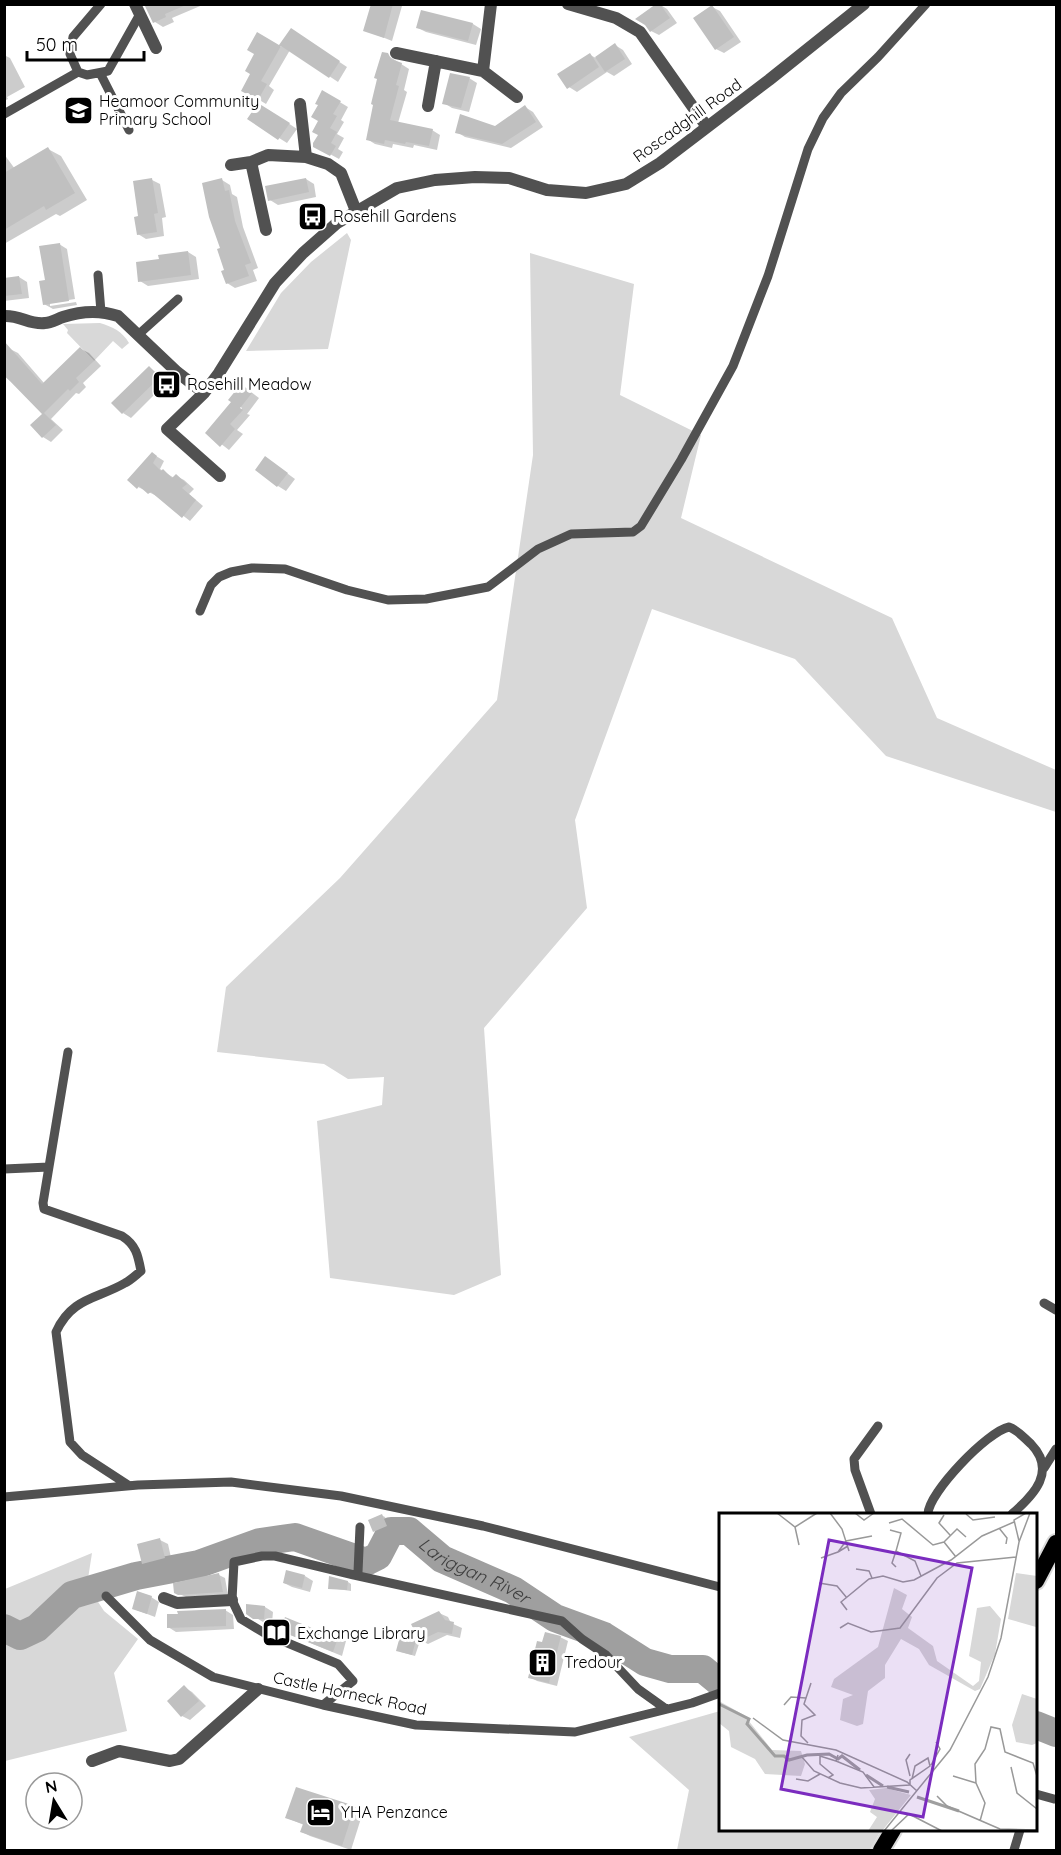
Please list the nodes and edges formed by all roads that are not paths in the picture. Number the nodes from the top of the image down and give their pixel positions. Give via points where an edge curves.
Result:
1 (101, 4) edge
2 (491, 4) edge
3 (864, 4) edge
4 (926, 4) edge
5 (572, 5) edge
6 (137, 9) edge
7 (156, 48) dead end
8 (396, 53) dead end
9 (436, 61) junction
10 (483, 71) junction
11 (78, 72) junction
12 (100, 73) junction
13 (517, 97) dead end
14 (300, 104) dead end
15 (428, 106) dead end
16 (4, 114) edge
17 (707, 127) junction
18 (129, 130) dead end
19 (306, 156) junction
20 (251, 162) junction
21 (231, 165) dead end
22 (356, 212) junction
23 (266, 230) dead end
24 (98, 275) dead end
25 (178, 299) dead end
26 (101, 312) junction
27 (4, 316) edge
28 (139, 334) junction
29 (204, 393) junction
30 (220, 476) dead end
31 (200, 611) dead end
32 (68, 1052) dead end
33 (49, 1167) junction
34 (4, 1169) edge
35 (1044, 1303) dead end
36 (1056, 1310) edge
37 (878, 1426) dead end
38 (1056, 1449) edge
39 (1044, 1468) junction
40 (128, 1485) junction
41 (4, 1497) edge
42 (870, 1513) edge
43 (928, 1513) edge
44 (1014, 1513) edge
45 (360, 1527) dead end
46 (1056, 1543) edge
47 (356, 1573) junction
48 (1037, 1577) edge
49 (719, 1587) edge
50 (106, 1596) dead end
51 (164, 1598) dead end
52 (232, 1600) junction
53 (258, 1689) junction
54 (719, 1693) edge
55 (323, 1705) junction
56 (666, 1709) junction
57 (92, 1761) dead end
58 (1037, 1795) edge
59 (1054, 1799) dead end
60 (892, 1831) edge
61 (1020, 1831) edge
62 (881, 1851) edge
63 (1014, 1851) edge

1 - 11 lane via 73,37 70,54
2 - 10 street
3 - 17 street, Roscadghill Road
4 - 31 lane via 841,93 823,118 808,149 768,276 733,366 641,526 633,532 571,534 538,549 488,587 426,599 388,600 285,569 231,572 211,585
5 - 17 street via 616,18 640,32
6 - 7 street
6 - 12 lane via 108,71
8 - 9 street
9 - 10 street
9 - 15 street
10 - 13 street
11 - 12 lane
11 - 16 lane
12 - 18 lane
14 - 19 street
17 - 22 street, Roscadghill Road via 660,163 626,184 607,189 586,193 547,190 509,178 435,180 397,189
19 - 20 street via 268,155
19 - 22 street via 341,173
20 - 21 street
20 - 23 street
22 - 29 street, Roscadghill Road via 336,223 275,283
24 - 26 lane
25 - 28 lane
26 - 27 street via 66,316 46,324 15,315
26 - 28 street via 118,316
28 - 29 street
29 - 30 street, Roscadghill Road via 167,429
32 - 33 lane
33 - 34 lane
33 - 40 lane via 44,1209 122,1236 133,1243 139,1257 141,1271 125,1283 80,1302 56,1332 70,1442 82,1455
35 - 36 lane
37 - 42 lane via 854,1459
38 - 39 lane
39 - 43 lane via 1034,1447 1013,1428 1004,1428 951,1473 931,1501
39 - 44 lane via 1034,1491
40 - 41 lane
40 - 49 lane via 231,1482 341,1496 483,1526
45 - 47 lane
46 - 48 highway
47 - 52 lane via 275,1556 247,1559 234,1562
47 - 56 lane via 562,1621
50 - 53 lane, Castle Horneck Road via 150,1640 213,1677
51 - 52 street via 177,1602
52 - 55 lane via 241,1619 266,1634 338,1664 353,1681
53 - 55 lane, Castle Horneck Road
53 - 57 street via 179,1759 170,1761 119,1750
54 - 56 lane, Castle Horneck Road
55 - 56 lane, Castle Horneck Road via 416,1725 575,1732
58 - 59 lane
60 - 62 highway
61 - 63 lane

